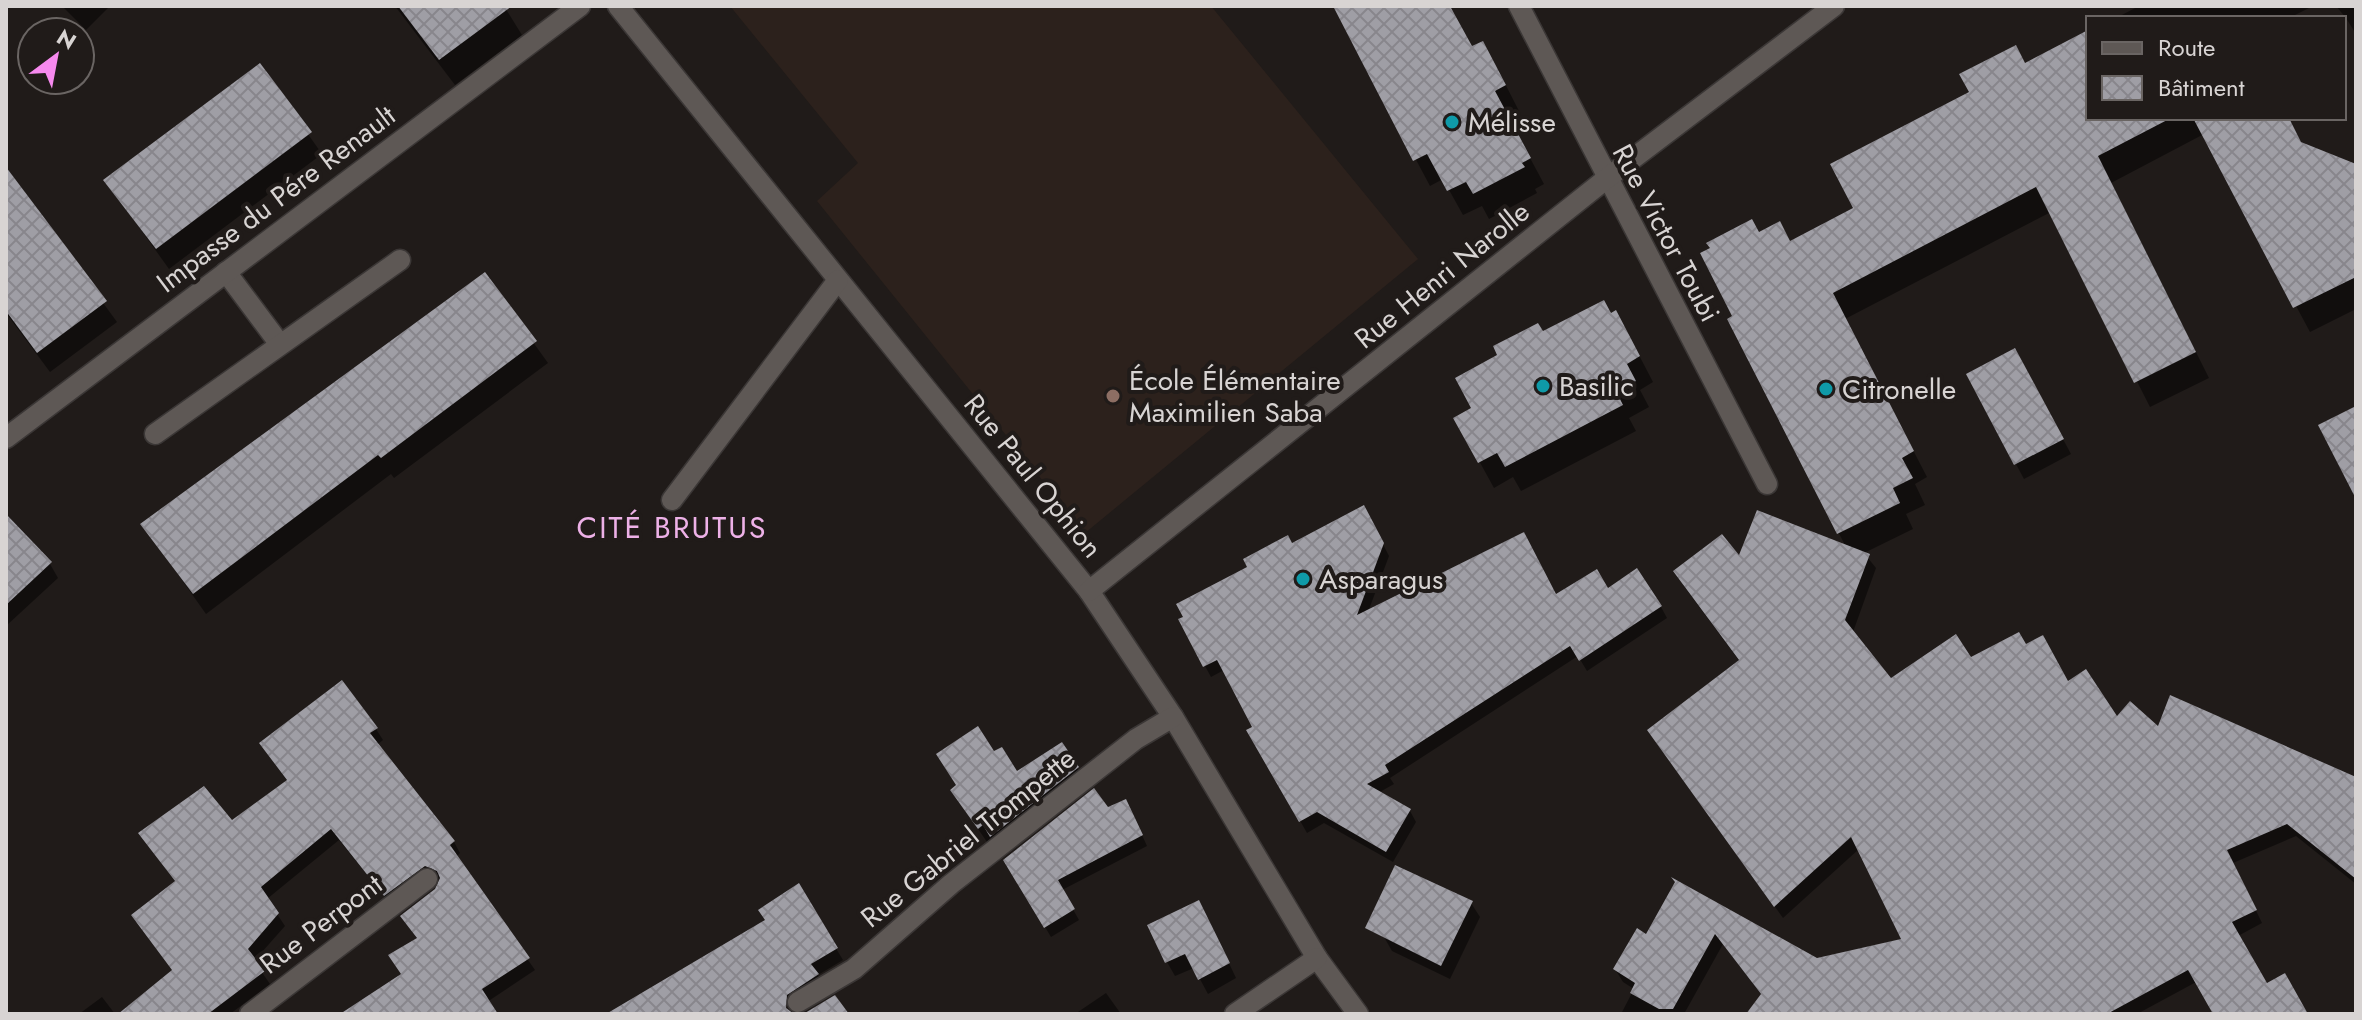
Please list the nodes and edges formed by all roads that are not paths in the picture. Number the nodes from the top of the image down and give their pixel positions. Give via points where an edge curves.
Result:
1 (580, 6) edge
2 (618, 6) edge
3 (1519, 6) edge
4 (1834, 6) edge
5 (1606, 179) junction
6 (400, 260) dead end
7 (226, 272) junction
8 (838, 280) junction
9 (279, 343) junction
10 (10, 427) edge
11 (155, 434) dead end
12 (1767, 484) dead end
13 (672, 500) dead end
14 (1089, 591) junction
15 (1173, 717) junction
16 (427, 879) dead end
17 (1317, 958) junction
18 (798, 1002) dead end
19 (250, 1014) edge
20 (1235, 1014) edge
21 (1358, 1014) edge

1 - 7 street, Impasse du Pére Renault
2 - 8 street, Rue Paul Ophion
3 - 5 street, Rue Victor Toubi
4 - 5 street, Rue Henri Narolle
5 - 12 street, Rue Victor Toubi
5 - 14 street, Rue Henri Narolle
6 - 9 street
7 - 9 street
7 - 10 street, Impasse du Pére Renault
8 - 13 street
8 - 14 street, Rue Paul Ophion
9 - 11 street
14 - 15 street, Rue Paul Ophion
15 - 17 street, Rue Paul Ophion
15 - 18 street, Rue Gabriel Trompette via 1136,739 963,874 854,969
16 - 19 street, Rue Perpont
17 - 20 street
17 - 21 street, Rue Paul Ophion

